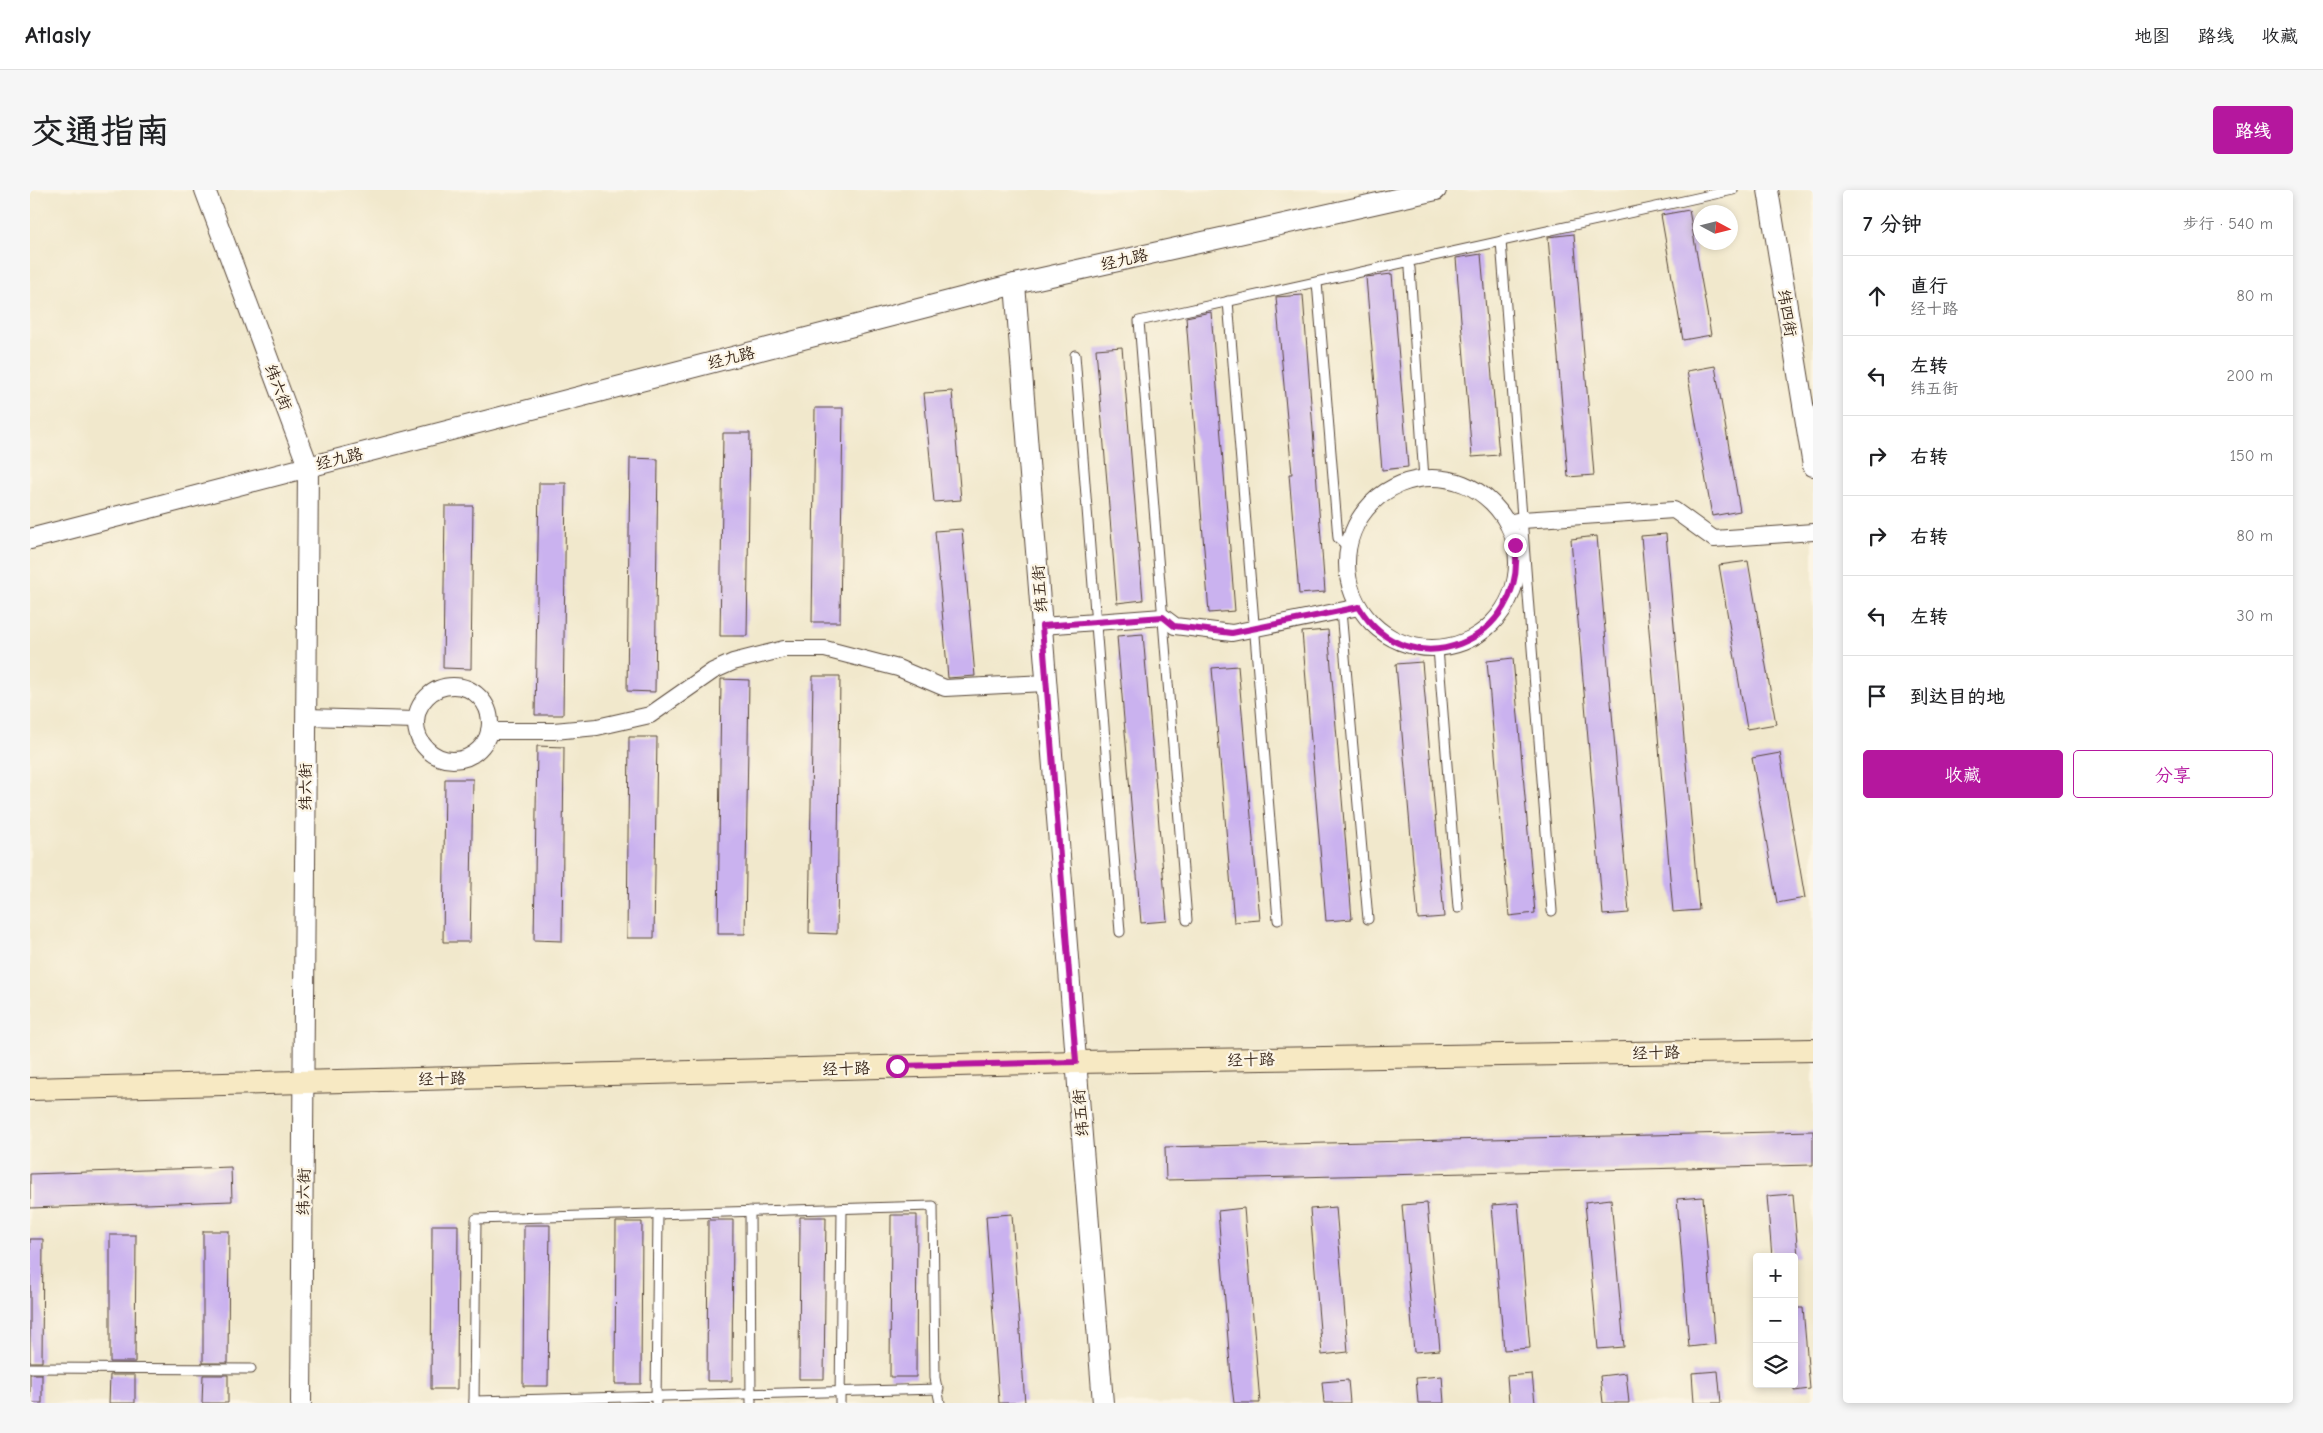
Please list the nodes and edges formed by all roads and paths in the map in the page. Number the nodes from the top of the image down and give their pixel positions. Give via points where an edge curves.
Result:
1 (205, 190) edge
2 (1436, 190) edge
3 (1733, 190) edge
4 (1768, 190) edge
5 (1501, 241) junction
6 (1410, 268) dead end
7 (1317, 282) junction
8 (1015, 284) junction
9 (1228, 302) junction
10 (1075, 355) dead end
11 (308, 466) junction
12 (1813, 466) edge
13 (1424, 479) junction
14 (1514, 522) junction
15 (1813, 532) edge
16 (30, 539) edge
17 (1348, 547) junction
18 (1359, 607) junction
19 (1341, 610) junction
20 (1163, 617) junction
21 (1096, 622) junction
22 (1042, 626) junction
23 (1254, 628) junction
24 (1438, 648) junction
25 (1046, 683) junction
26 (306, 717) junction
27 (416, 720) junction
28 (489, 730) junction
29 (1458, 908) dead end
30 (1552, 911) dead end
31 (1368, 918) dead end
32 (1187, 920) dead end
33 (1278, 920) dead end
34 (1120, 932) dead end
35 (1813, 1050) edge
36 (1076, 1062) junction
37 (304, 1082) junction
38 (30, 1089) edge
39 (842, 1208) junction
40 (750, 1211) junction
41 (658, 1214) junction
42 (30, 1368) edge
43 (251, 1369) dead end
44 (939, 1388) junction
45 (474, 1402) edge
46 (301, 1403) edge
47 (656, 1403) edge
48 (751, 1403) edge
49 (840, 1403) edge
50 (940, 1403) edge
51 (1103, 1403) edge

1 - 11 street, 纬六街
2 - 8 street, 经九路
3 - 5 lane
4 - 12 street, 纬四街
5 - 7 lane
5 - 14 lane
6 - 13 lane
7 - 9 lane
7 - 17 lane via 1338,538
8 - 11 street, 经九路
8 - 22 street, 纬五街
9 - 20 lane via 1139,321
9 - 23 lane
10 - 21 lane
11 - 16 street, 经九路
11 - 26 street, 纬六街
13 - 14 street via 1454,481 1475,490
13 - 17 street via 1397,486 1377,498 1359,520
14 - 15 street via 1674,510 1714,539
14 - 24 street via 1515,580 1508,602 1477,636
14 - 30 lane
17 - 18 street via 1349,582
18 - 19 street
18 - 24 street via 1370,622 1388,637 1410,646
19 - 23 street
19 - 31 lane
20 - 21 street
20 - 23 street via 1174,626 1232,633
20 - 32 lane
21 - 22 street
21 - 34 lane
22 - 25 street, 纬五街
23 - 33 lane
24 - 29 lane
25 - 28 street via 945,688 898,668 825,649 784,649 713,670 650,715 598,727 554,731
25 - 36 street, 纬五街
26 - 27 street
26 - 37 street, 纬六街
27 - 28 street via 418,736 427,749 448,760 464,759 478,751
27 - 28 street via 421,704 432,693 447,687 462,687 482,700 489,715
35 - 36 main road, 经十路
36 - 37 main road, 经十路
36 - 51 street, 纬五街
37 - 38 main road, 经十路
37 - 46 street, 纬六街
39 - 40 lane
39 - 44 lane via 933,1206 935,1378
39 - 49 lane
40 - 41 lane
40 - 48 lane
41 - 45 lane via 476,1219
41 - 47 lane
42 - 43 lane
44 - 45 lane
44 - 50 lane

